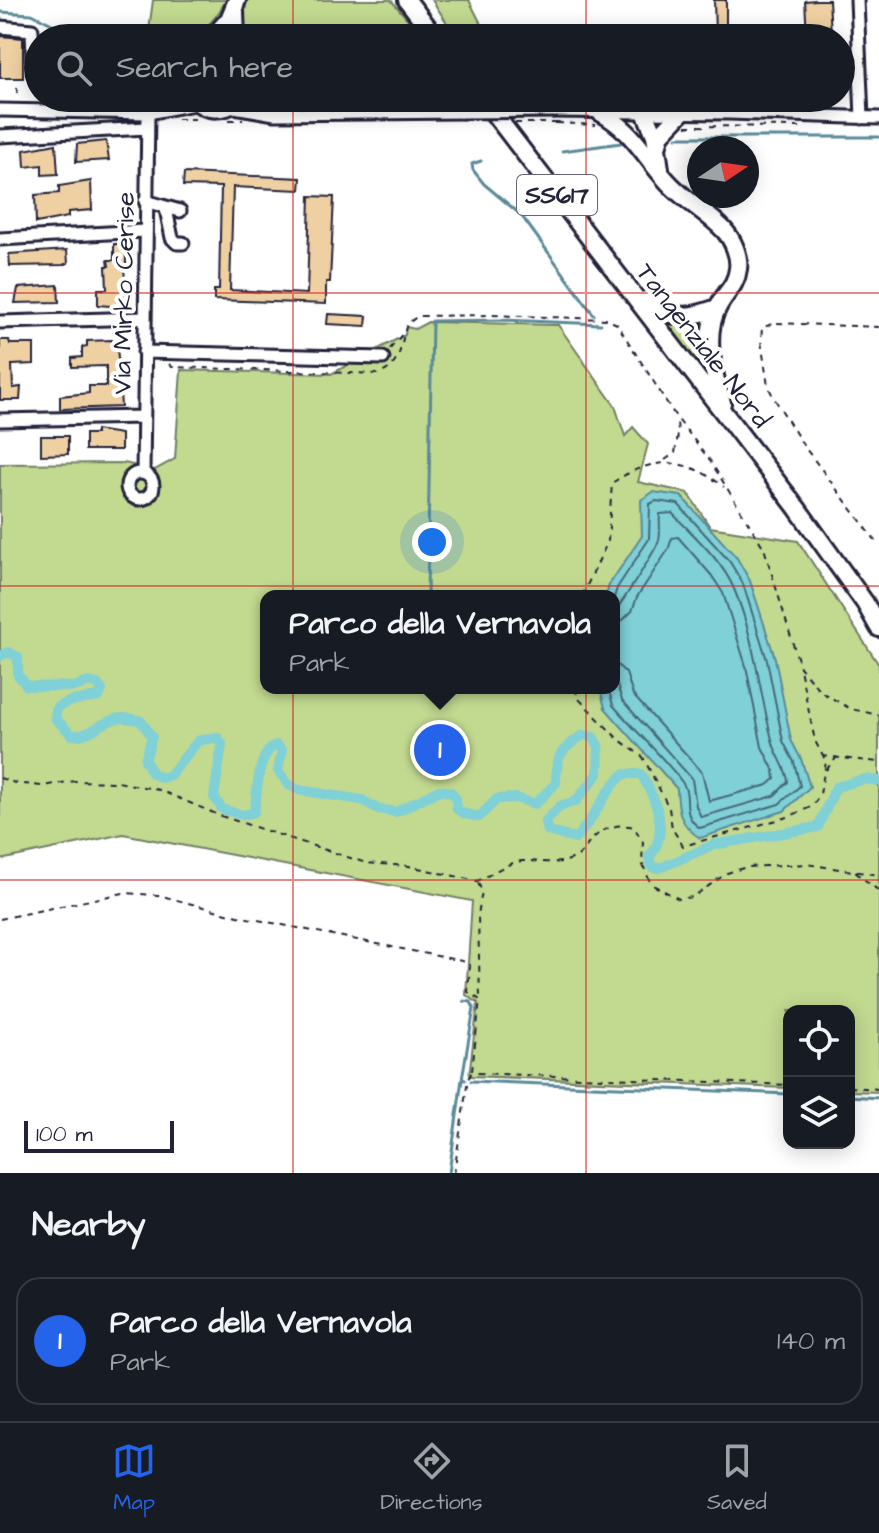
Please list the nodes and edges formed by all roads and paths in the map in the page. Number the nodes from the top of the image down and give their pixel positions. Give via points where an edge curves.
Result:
1 (407, 0) edge
2 (857, 0) edge
3 (236, 4) edge
4 (225, 24) edge
5 (425, 24) edge
6 (0, 27) edge
7 (24, 29) edge
8 (0, 110) edge
9 (24, 110) edge
10 (137, 112) edge
11 (152, 112) edge
12 (263, 112) edge
13 (313, 112) joint
14 (493, 112) edge
15 (645, 112) junction
16 (148, 113) junction
17 (556, 117) junction
18 (601, 118) junction
19 (862, 118) junction
20 (879, 118) edge
21 (178, 119) dead end
22 (209, 119) dead end
23 (224, 119) dead end
24 (682, 119) junction
25 (255, 120) dead end
26 (804, 127) dead end
27 (147, 128) junction
28 (0, 136) edge
29 (648, 148) junction
30 (145, 201) junction
31 (166, 209) junction
32 (180, 211) dead end
33 (144, 231) junction
34 (0, 239) edge
35 (183, 243) dead end
36 (633, 292) junction
37 (717, 308) junction
38 (145, 318) junction
39 (0, 322) edge
40 (879, 327) edge
41 (404, 331) junction
42 (159, 351) junction
43 (144, 352) junction
44 (383, 358) joint
45 (725, 412) junction
46 (143, 417) junction
47 (676, 417) junction
48 (0, 420) edge
49 (664, 461) junction
50 (143, 473) dead end
51 (725, 487) junction
52 (879, 545) edge
53 (585, 590) edge
54 (879, 628) edge
55 (800, 667) junction
56 (577, 694) edge
57 (879, 715) edge
58 (822, 756) junction
59 (838, 756) junction
60 (879, 762) edge
61 (825, 771) junction
62 (0, 778) edge
63 (854, 871) junction
64 (879, 875) edge
65 (477, 881) junction
66 (879, 891) edge
67 (0, 919) edge
68 (480, 1000) junction
69 (472, 1071) junction
70 (783, 1085) edge
71 (855, 1087) edge
72 (879, 1089) edge
73 (454, 1173) edge

1 - 5 highway
2 - 19 street
3 - 4 highway
6 - 7 street
8 - 9 street
10 - 16 street
11 - 16 street
12 - 13 street
13 - 17 street, bridge
14 - 36 highway, Tangenziale Nord / SS617
15 - 18 street
15 - 24 street
15 - 29 highway via 655,135
16 - 27 street, Via Mirko Cerise
17 - 18 street
17 - 18 path
18 - 29 highway via 620,124
19 - 20 street
19 - 24 street
21 - 22 path
23 - 25 path
24 - 26 path
24 - 29 highway
27 - 28 street
27 - 30 street, Via Mirko Cerise
29 - 37 highway via 668,182 724,230 734,246 738,268 731,290
30 - 31 street
30 - 33 street, Via Mirko Cerise
31 - 32 street
31 - 35 street via 172,238
33 - 34 street
33 - 38 street, Via Mirko Cerise
36 - 37 highway via 667,314 694,317
36 - 45 highway, Tangenziale Nord / SS617
37 - 45 highway via 712,368
38 - 39 street
38 - 43 street, Via Mirko Cerise
40 - 52 path via 774,323 762,328 761,341 774,398
41 - 42 path via 399,357 390,370 379,374 172,367
41 - 44 path
41 - 47 path via 418,316 606,319 617,324
42 - 43 street
42 - 44 street
43 - 46 street, Via Mirko Cerise
45 - 54 highway, Tangenziale Nord / SS617
46 - 48 street
46 - 50 street, Via Mirko Cerise
47 - 49 path via 675,453
47 - 51 path
49 - 51 path via 688,466
49 - 53 path via 630,471 612,483 608,541
51 - 55 path via 764,548
55 - 57 path via 821,692 851,709
55 - 58 path
56 - 61 path via 617,738 643,757 683,846 813,806
58 - 59 path
58 - 61 path
59 - 60 path
59 - 61 path
62 - 65 path via 42,786 118,782 159,790 366,863
63 - 64 path
63 - 65 path via 806,864 747,867 727,873 693,897 679,899 651,884 642,863 643,842 634,827 622,824 604,829 570,860 507,864
63 - 66 path
65 - 68 path via 482,891
67 - 68 path via 123,893 158,895 459,959 470,966 468,992
68 - 69 path
69 - 70 path
69 - 73 path
71 - 72 path

